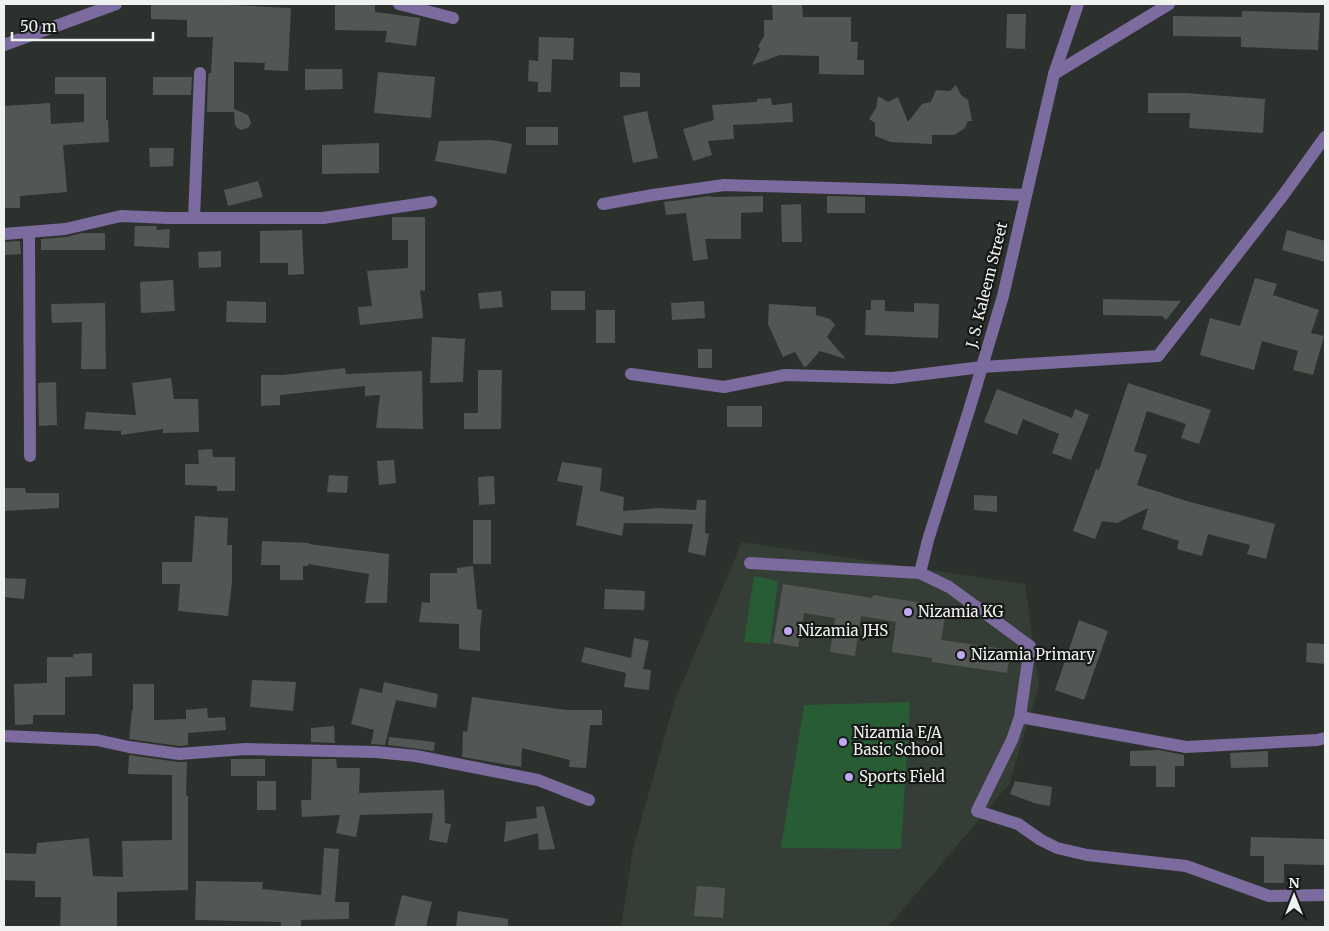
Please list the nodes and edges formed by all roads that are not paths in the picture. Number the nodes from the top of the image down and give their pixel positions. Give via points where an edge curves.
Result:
1 (116, 4) edge
2 (399, 4) edge
3 (1078, 4) edge
4 (1169, 4) edge
5 (453, 18) dead end
6 (4, 45) edge
7 (200, 73) dead end
8 (1054, 74) junction
9 (1325, 136) edge
10 (1026, 195) junction
11 (431, 202) dead end
12 (603, 204) dead end
13 (194, 218) junction
14 (29, 233) junction
15 (4, 234) edge
16 (982, 367) junction
17 (631, 374) dead end
18 (30, 456) dead end
19 (750, 563) dead end
20 (920, 573) junction
21 (1020, 717) junction
22 (4, 736) edge
23 (1325, 738) edge
24 (589, 800) dead end
25 (1325, 895) edge

1 - 6 street
2 - 5 street
3 - 8 street, J. S. Kaleem Street
4 - 8 street
7 - 13 street
8 - 10 street, J. S. Kaleem Street
9 - 16 street via 1158,356
10 - 12 street via 724,185
10 - 16 street, J. S. Kaleem Street via 1003,296
11 - 13 street via 323,218
13 - 14 street via 121,216 65,229
14 - 15 street
14 - 18 street
16 - 17 street via 892,378 785,375 724,387
16 - 20 street, J. S. Kaleem Street
19 - 20 street
20 - 21 street via 949,587 1030,646
21 - 23 street via 1186,747
21 - 25 street via 977,811 1018,824 1057,848 1088,855 1186,866 1269,896
22 - 24 street via 97,740 179,754 245,749 416,756 538,780

